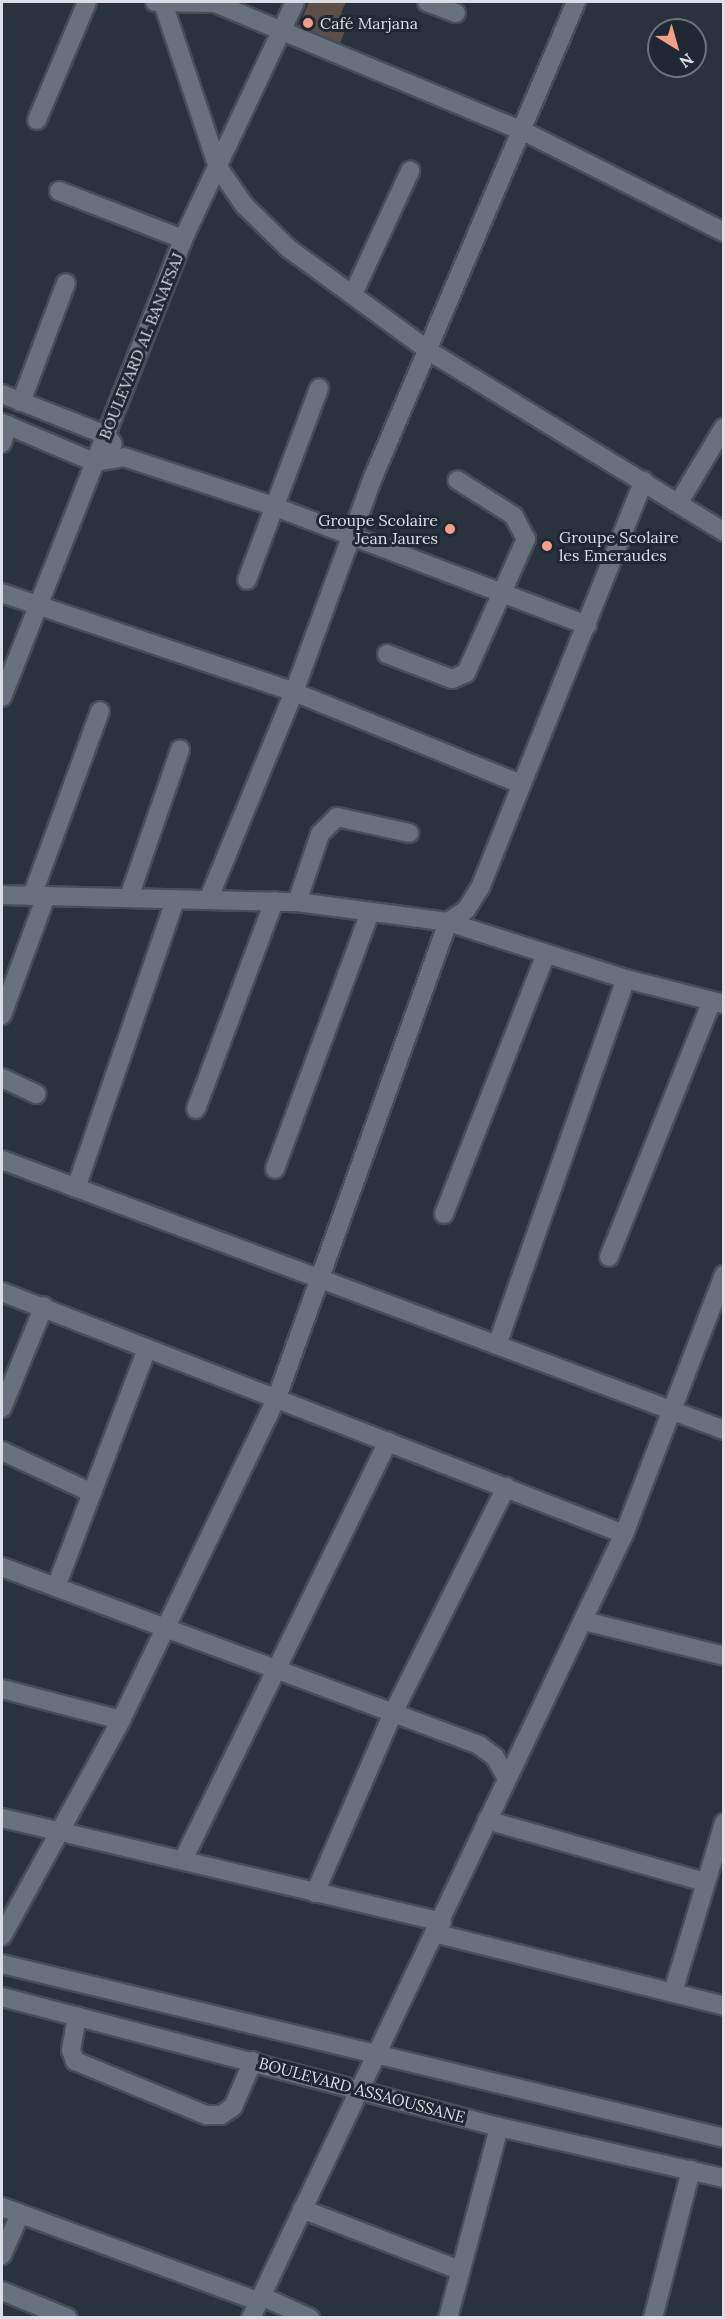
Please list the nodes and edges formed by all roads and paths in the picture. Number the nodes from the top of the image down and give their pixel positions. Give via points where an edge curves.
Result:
1 (87, 2) edge
2 (215, 2) edge
3 (296, 2) edge
4 (428, 2) edge
5 (576, 2) edge
6 (159, 4) edge
7 (456, 13) dead end
8 (283, 31) junction
9 (37, 120) dead end
10 (523, 131) junction
11 (218, 167) junction
12 (410, 171) dead end
13 (59, 190) dead end
14 (723, 232) edge
15 (183, 238) junction
16 (66, 283) dead end
17 (353, 294) junction
18 (429, 351) junction
19 (319, 388) dead end
20 (2, 394) edge
21 (21, 402) junction
22 (4, 430) edge
23 (722, 434) edge
24 (106, 435) junction
25 (124, 457) junction
26 (94, 462) junction
27 (457, 480) dead end
28 (644, 480) junction
29 (680, 502) junction
30 (273, 506) junction
31 (723, 532) edge
32 (351, 533) junction
33 (247, 580) dead end
34 (500, 592) junction
35 (2, 593) edge
36 (40, 607) junction
37 (587, 626) junction
38 (387, 654) dead end
39 (4, 686) edge
40 (294, 692) junction
41 (100, 711) dead end
42 (180, 750) dead end
43 (521, 784) junction
44 (409, 833) dead end
45 (2, 896) edge
46 (39, 896) junction
47 (129, 897) junction
48 (210, 898) junction
49 (175, 900) junction
50 (274, 901) junction
51 (297, 902) junction
52 (370, 912) junction
53 (448, 922) junction
54 (546, 954) junction
55 (626, 979) junction
56 (718, 1002) edge
57 (2, 1015) edge
58 (2, 1078) edge
59 (36, 1094) dead end
60 (196, 1109) dead end
61 (2, 1160) edge
62 (275, 1169) dead end
63 (76, 1188) junction
64 (444, 1214) dead end
65 (609, 1257) dead end
66 (723, 1275) edge
67 (317, 1278) junction
68 (2, 1292) edge
69 (44, 1306) junction
70 (496, 1345) junction
71 (147, 1349) junction
72 (276, 1400) junction
73 (2, 1408) edge
74 (672, 1411) junction
75 (723, 1430) edge
76 (388, 1442) junction
77 (2, 1452) edge
78 (506, 1487) junction
79 (92, 1494) junction
80 (624, 1534) junction
81 (2, 1567) edge
82 (56, 1587) junction
83 (584, 1621) junction
84 (167, 1629) junction
85 (723, 1656) edge
86 (278, 1670) junction
87 (2, 1689) edge
88 (393, 1713) junction
89 (121, 1720) junction
90 (506, 1775) junction
91 (2, 1818) edge
92 (487, 1820) junction
93 (723, 1823) edge
94 (60, 1832) junction
95 (183, 1860) junction
96 (705, 1881) junction
97 (315, 1893) junction
98 (438, 1928) junction
99 (2, 1936) edge
100 (2, 1964) edge
101 (673, 1992) junction
102 (2, 1997) edge
103 (723, 2006) edge
104 (77, 2016) junction
105 (374, 2054) junction
106 (253, 2061) junction
107 (359, 2088) junction
108 (499, 2127) junction
109 (723, 2138) edge
110 (691, 2170) junction
111 (723, 2178) edge
112 (2, 2207) edge
113 (302, 2209) junction
114 (21, 2214) junction
115 (2, 2255) edge
116 (459, 2270) junction
117 (2, 2292) edge
118 (257, 2305) edge
119 (28, 2310) edge
120 (68, 2318) edge
121 (310, 2318) edge
122 (447, 2318) edge
123 (653, 2318) edge

1 - 9 street
2 - 6 street
2 - 8 street
3 - 8 street, BOULEVARD AL BANAFSAJ
4 - 7 street
5 - 10 street
6 - 11 street
8 - 10 street
8 - 11 street, BOULEVARD AL BANAFSAJ
10 - 14 street
10 - 18 street
11 - 15 street, BOULEVARD AL BANAFSAJ
11 - 17 street via 244,205 288,248
12 - 17 street
13 - 15 street
15 - 24 street, BOULEVARD AL BANAFSAJ
16 - 21 street
17 - 18 street
18 - 28 street
18 - 32 street
19 - 30 street
20 - 21 street
21 - 24 street
22 - 26 street
23 - 29 street
24 - 25 street
24 - 26 street, BOULEVARD AL BANAFSAJ
25 - 26 street
25 - 30 street
26 - 36 street, BOULEVARD AL BANAFSAJ
27 - 34 street via 514,516 524,528 526,539
28 - 29 street
28 - 37 street
29 - 31 street
30 - 32 street
30 - 33 street
32 - 34 street
32 - 40 street
34 - 37 street
34 - 38 street via 466,673 459,678
35 - 36 street
36 - 39 street, BOULEVARD AL BANAFSAJ
36 - 40 street
37 - 43 street
40 - 43 street
40 - 48 street
41 - 46 street
42 - 47 street
43 - 53 street via 480,888 466,910
44 - 51 street via 337,817 320,834
45 - 46 street
46 - 47 street
46 - 57 street
47 - 49 street
48 - 49 street
48 - 50 street
49 - 63 street
50 - 51 street
50 - 60 street
51 - 52 street
52 - 53 street
52 - 62 street
53 - 54 street
53 - 67 street
54 - 55 street
54 - 64 street
55 - 56 street
55 - 70 street
56 - 65 street
58 - 59 street
61 - 63 street
63 - 67 street
66 - 74 street
67 - 70 street
67 - 72 street
68 - 69 street
69 - 71 street
69 - 73 street
70 - 74 street
71 - 72 street
71 - 79 street
72 - 76 street
72 - 84 street
74 - 75 street
74 - 80 street
76 - 78 street
76 - 86 street
77 - 79 street
78 - 80 street
78 - 88 street
79 - 82 street
80 - 83 street
81 - 82 street
82 - 84 street
83 - 85 street
83 - 90 street
84 - 86 street
84 - 89 street
86 - 88 street
86 - 95 street
87 - 89 street
88 - 90 street via 479,1745 495,1757
88 - 97 street
89 - 94 street
90 - 92 street
91 - 94 street
92 - 96 street
92 - 98 street
93 - 96 street
94 - 95 street
94 - 99 street
95 - 97 street
96 - 101 street
97 - 98 street
98 - 101 street
98 - 105 street
100 - 105 street
101 - 103 street
102 - 104 street, BOULEVARD ASSAOUSSANE
104 - 106 street, BOULEVARD ASSAOUSSANE
104 - 106 street via 71,2050 75,2061 206,2115 221,2115 233,2107
105 - 107 street
105 - 109 street
106 - 107 street, BOULEVARD ASSAOUSSANE
107 - 108 street, BOULEVARD ASSAOUSSANE
107 - 113 street
108 - 110 street, BOULEVARD ASSAOUSSANE
108 - 116 street
110 - 111 street, BOULEVARD ASSAOUSSANE
110 - 123 street
112 - 114 street
113 - 116 street
113 - 118 street
114 - 115 street
114 - 118 street
116 - 122 street
117 - 119 street
118 - 121 street
119 - 120 street

